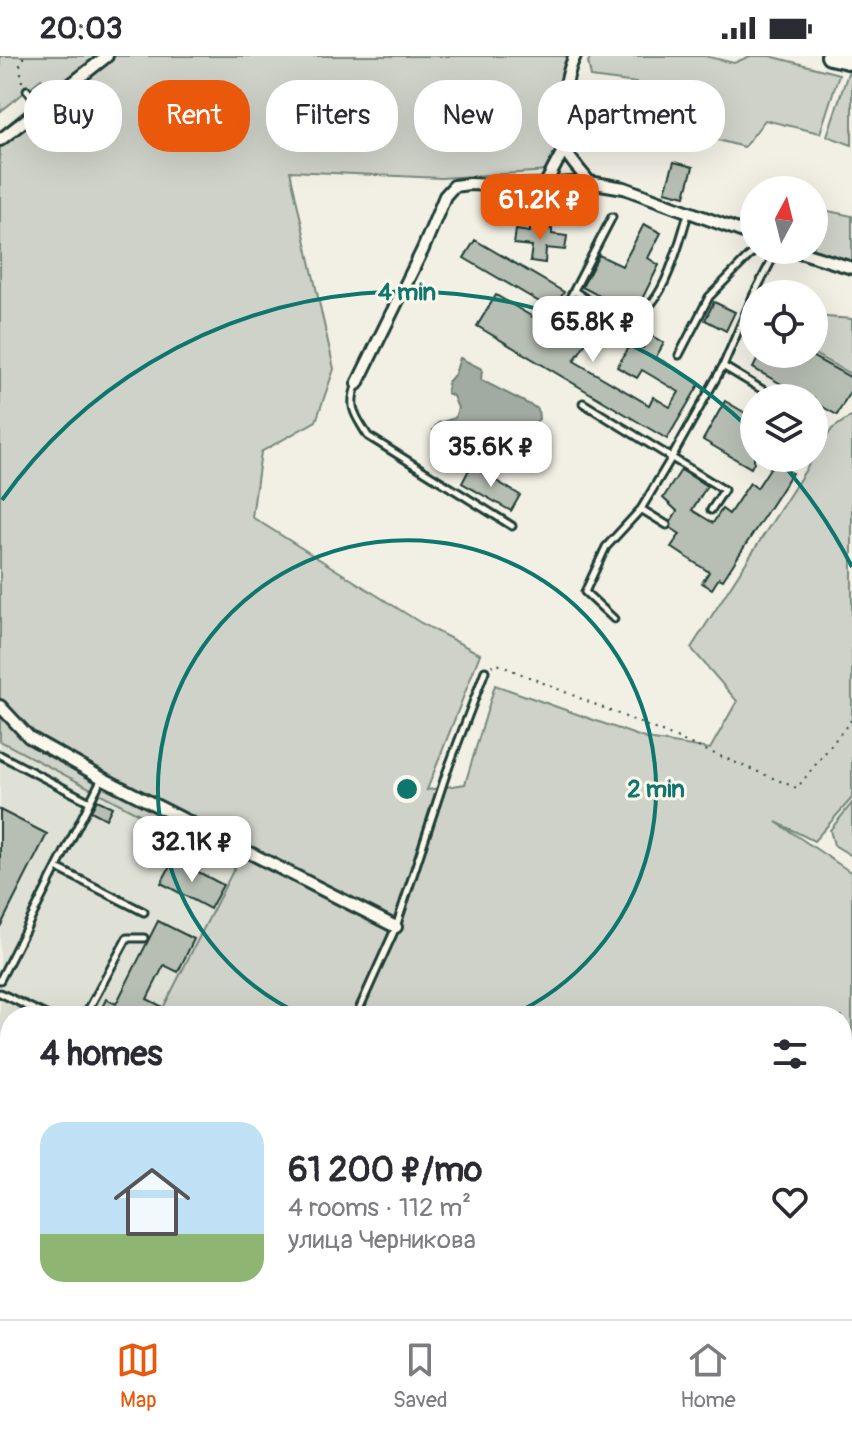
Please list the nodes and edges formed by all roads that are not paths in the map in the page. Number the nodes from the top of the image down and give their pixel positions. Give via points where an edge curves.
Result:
1 (107, 56) edge
2 (575, 56) edge
3 (830, 56) edge
4 (852, 61) edge
5 (75, 80) edge
6 (565, 80) edge
7 (24, 120) edge
8 (0, 140) edge
9 (562, 152) edge
10 (566, 152) edge
11 (589, 182) junction
12 (546, 183) junction
13 (689, 213) junction
14 (612, 217) dead end
15 (740, 231) edge
16 (828, 261) edge
17 (741, 264) edge
18 (852, 268) edge
19 (574, 291) junction
20 (558, 321) dead end
21 (740, 327) edge
22 (679, 355) dead end
23 (723, 366) junction
24 (357, 384) joint
25 (753, 384) edge
26 (583, 403) dead end
27 (672, 457) junction
28 (641, 509) junction
29 (711, 510) dead end
30 (667, 525) dead end
31 (512, 526) dead end
32 (614, 619) dead end
33 (485, 671) road end
34 (0, 706) edge
35 (0, 755) edge
36 (102, 778) junction
37 (90, 802) junction
38 (57, 868) junction
39 (144, 912) dead end
40 (396, 927) junction
41 (144, 938) dead end
42 (0, 980) edge
43 (0, 993) edge
44 (27, 1006) edge
45 (90, 1006) edge
46 (360, 1006) edge

1 - 5 street
2 - 6 street
3 - 4 main road
7 - 8 street
9 - 12 street
10 - 11 street
11 - 12 street
11 - 13 street via 624,188
12 - 24 street via 454,186
13 - 15 street
13 - 19 lane via 650,309 628,318 616,316
14 - 19 lane
16 - 18 street
17 - 22 lane via 709,297
19 - 20 lane
21 - 23 lane
23 - 25 lane
23 - 27 lane
24 - 31 lane via 354,413 368,436
26 - 27 lane
27 - 28 lane
27 - 29 lane via 724,490
28 - 30 lane
28 - 32 lane via 606,547 585,592
33 - 40 lane
34 - 36 street via 29,737
35 - 37 lane
36 - 37 lane
36 - 40 street
37 - 38 lane
38 - 39 lane
38 - 42 lane
40 - 46 lane
41 - 45 lane via 127,938
43 - 44 lane

